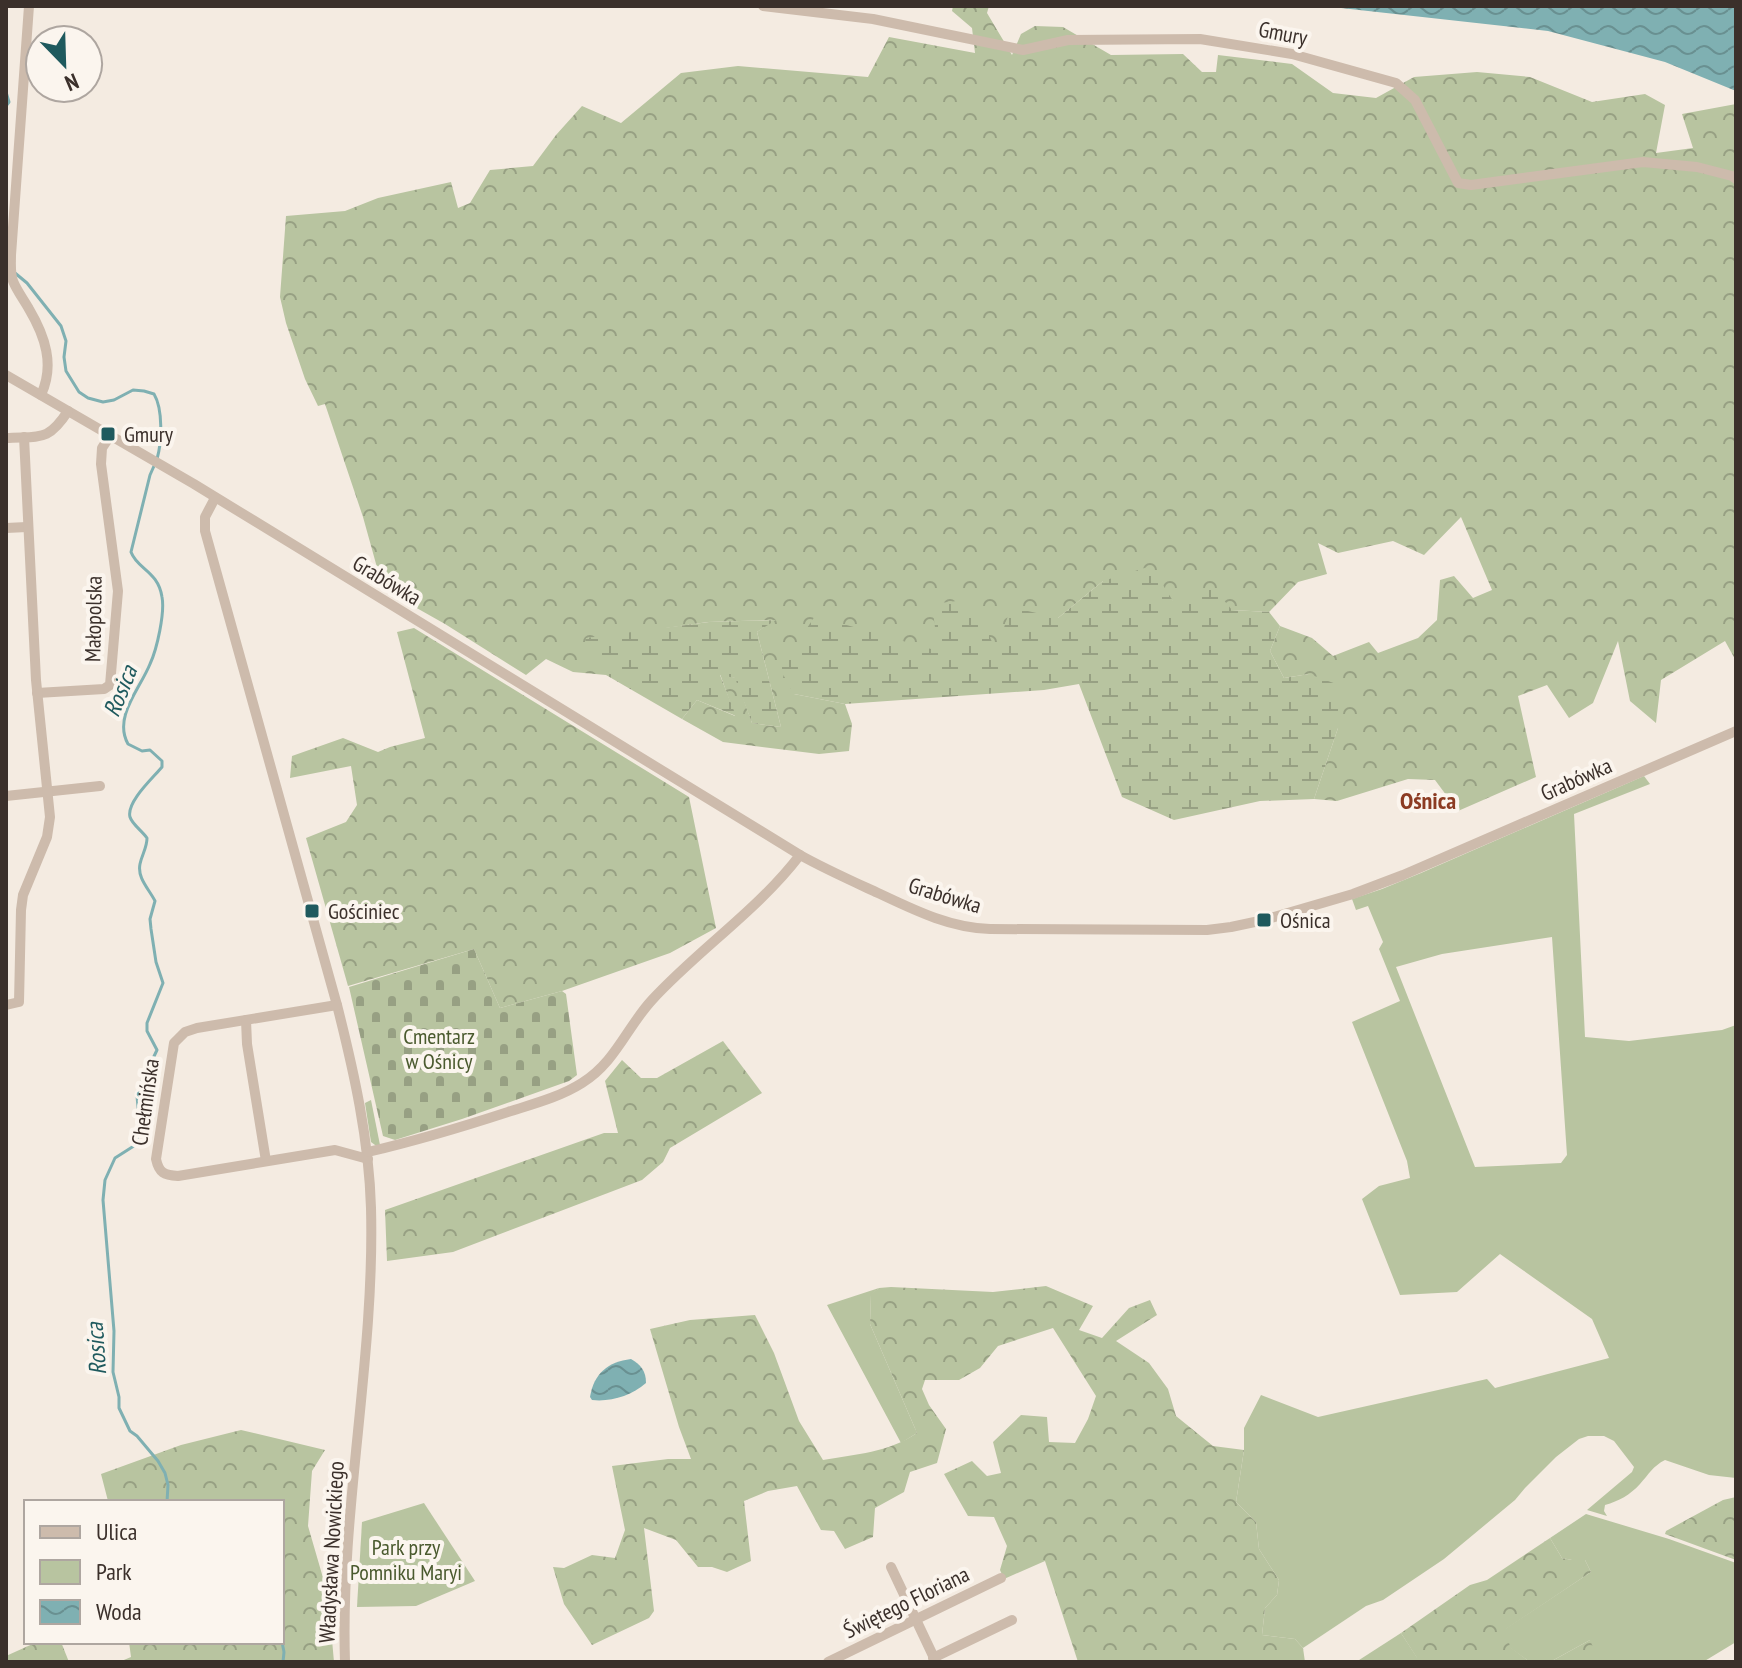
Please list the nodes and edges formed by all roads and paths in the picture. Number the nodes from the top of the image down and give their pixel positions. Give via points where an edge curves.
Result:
1 (29, 6) edge
2 (763, 6) edge
3 (1736, 179) edge
4 (6, 375) edge
5 (41, 395) junction
6 (68, 411) junction
7 (110, 436) junction
8 (24, 437) junction
9 (6, 438) edge
10 (215, 498) junction
11 (27, 527) junction
12 (6, 528) edge
13 (37, 693) junction
14 (1736, 731) edge
15 (100, 786) dead end
16 (48, 791) junction
17 (6, 796) edge
18 (800, 855) junction
19 (6, 1005) edge
20 (337, 1005) junction
21 (246, 1020) junction
22 (368, 1156) junction
23 (266, 1161) junction
24 (891, 1567) dead end
25 (1001, 1578) dead end
26 (916, 1620) junction
27 (1012, 1620) dead end
28 (934, 1660) edge
29 (345, 1662) edge
30 (830, 1662) edge

1 - 5 street via 11,277 43,337 49,367
2 - 3 street, Gmury via 873,19 1023,50 1068,40 1200,39 1292,54 1396,83 1415,100 1458,183 1643,162 1697,167
4 - 5 street, Grabówka
5 - 6 street, Grabówka
6 - 7 street, Grabówka
6 - 8 street via 54,431
7 - 10 street, Grabówka
7 - 13 street, Małopolska via 101,464 118,591 110,685
8 - 9 street
8 - 11 street
10 - 18 street, Grabówka
10 - 20 street via 205,517 205,531
11 - 12 street
11 - 13 street
13 - 16 street
14 - 18 street, Grabówka via 1379,884 1222,929 963,927
15 - 16 street
16 - 17 street
16 - 19 street via 47,837 21,910 19,1002
18 - 22 street via 648,1004 588,1080 531,1105
20 - 21 street, Chełmińska
20 - 22 street
21 - 23 street
21 - 23 street, Chełmińska via 197,1028 174,1043 156,1159 165,1175 178,1176
22 - 23 street, Chełmińska via 335,1150
22 - 29 street, Władysława Nowickiego via 371,1270 347,1561
24 - 26 street
25 - 26 street, Świętego Floriana
26 - 28 street
26 - 30 street, Świętego Floriana
27 - 28 street

